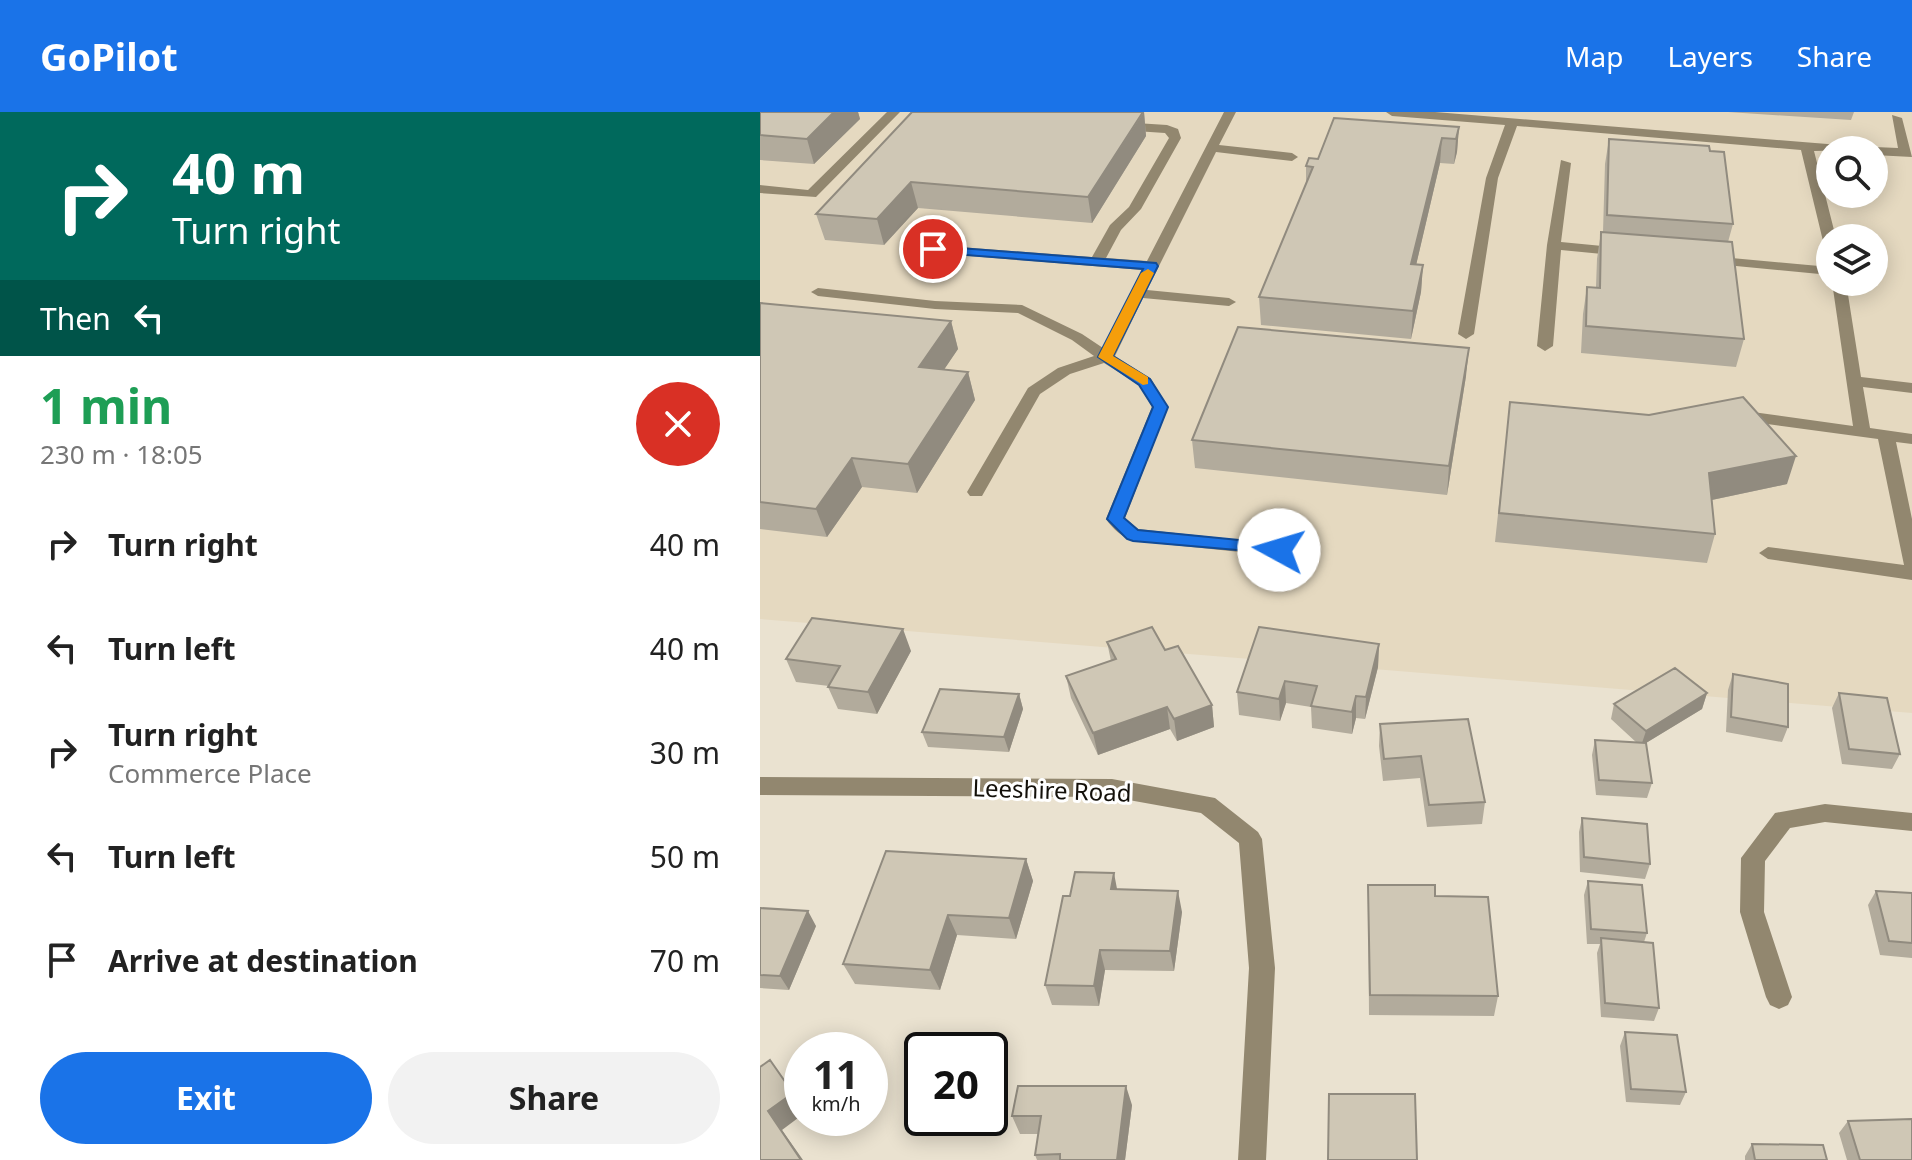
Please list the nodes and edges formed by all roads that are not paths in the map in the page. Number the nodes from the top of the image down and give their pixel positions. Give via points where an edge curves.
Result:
1 (894, 112) edge
2 (1230, 112) edge
3 (1392, 112) edge
4 (1896, 118) dead end
5 (1512, 122) junction
6 (1102, 124) edge
7 (1807, 147) junction
8 (1212, 148) junction
9 (1816, 148) edge
10 (1888, 152) edge
11 (1908, 153) edge
12 (1292, 157) dead end
13 (1565, 163) dead end
14 (762, 191) edge
15 (1826, 224) edge
16 (1554, 245) junction
17 (933, 249) dead end
18 (1632, 253) edge
19 (1693, 258) edge
20 (1097, 262) junction
21 (1151, 266) junction
22 (1816, 270) edge
23 (818, 292) dead end
24 (1138, 293) junction
25 (1841, 296) edge
26 (1229, 302) dead end
27 (1466, 334) dead end
28 (1545, 346) dead end
29 (1106, 357) junction
30 (1854, 381) junction
31 (1912, 388) edge
32 (1729, 414) edge
33 (1862, 433) junction
34 (1886, 436) junction
35 (1912, 439) edge
36 (976, 492) dead end
37 (1279, 550) dead end
38 (1768, 553) dead end
39 (1912, 563) edge
40 (1912, 573) edge
41 (760, 786) edge
42 (1912, 822) edge
43 (1779, 997) dead end
44 (1252, 1160) edge

1 - 14 street via 811,194
2 - 8 street
3 - 5 street
4 - 11 street
5 - 7 street
5 - 27 street via 1492,178
6 - 20 street via 1167,129 1175,138
7 - 9 street
7 - 15 street
8 - 12 street
8 - 21 street
10 - 11 street
13 - 16 street
16 - 18 street
16 - 28 street
17 - 20 street
19 - 22 street
20 - 21 street
21 - 24 street
23 - 29 street via 1022,309
24 - 26 street
24 - 29 street
25 - 30 street
29 - 36 street via 1064,371 1034,391
29 - 37 street via 1145,382 1160,407 1115,519 1133,535
30 - 31 street
30 - 33 street
32 - 33 street
33 - 34 street
34 - 35 street
34 - 39 street
38 - 40 street
41 - 44 street, Leeshire Road via 1112,788 1207,805 1250,839 1262,968
42 - 43 street via 1825,813 1783,820 1753,858 1752,912

